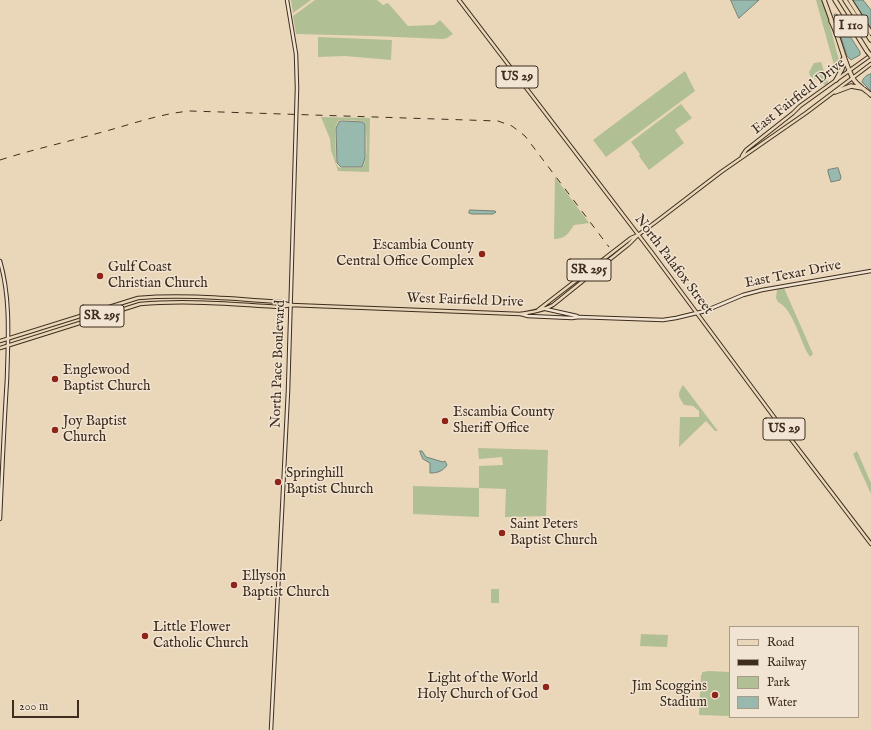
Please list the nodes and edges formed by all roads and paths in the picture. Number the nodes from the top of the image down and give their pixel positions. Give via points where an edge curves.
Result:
1 (287, 0) edge
2 (459, 0) edge
3 (824, 0) edge
4 (835, 0) edge
5 (845, 0) edge
6 (850, 0) edge
7 (831, 21) junction
8 (871, 33) edge
9 (871, 40) edge
10 (871, 55) edge
11 (871, 64) edge
12 (849, 71) junction
13 (853, 78) junction
14 (836, 80) junction
15 (864, 89) junction
16 (835, 92) junction
17 (871, 95) edge
18 (741, 157) junction
19 (638, 235) junction
20 (0, 261) edge
21 (871, 271) edge
22 (291, 305) junction
23 (541, 308) junction
24 (546, 309) junction
25 (536, 311) junction
26 (520, 314) junction
27 (697, 314) junction
28 (579, 317) junction
29 (8, 338) junction
30 (0, 340) edge
31 (8, 345) junction
32 (0, 348) edge
33 (0, 519) edge
34 (871, 544) edge
35 (271, 730) edge

1 - 22 main road, North Pace Boulevard via 295,52 297,88
2 - 19 main road, North Palafox Street / US 29
3 - 7 highway
4 - 10 highway, I 110, bridge
5 - 9 highway, I 110
6 - 8 highway
7 - 12 highway
7 - 14 highway via 843,63
10 - 12 main road, East Fairfield Drive / SR 295
11 - 13 main road, East Fairfield Drive / SR 295
12 - 13 highway
12 - 14 main road, East Fairfield Drive / SR 295
13 - 15 highway
13 - 16 main road, East Fairfield Drive / SR 295
14 - 18 main road, East Fairfield Drive / SR 295 via 800,106 746,150
15 - 16 highway via 851,86
15 - 17 highway
16 - 18 main road, East Fairfield Drive / SR 295
18 - 19 main road, East Fairfield Drive / SR 295
19 - 23 main road, West Fairfield Drive / SR 295
19 - 24 main road, SR 295
19 - 27 main road, North Palafox Street / US 29
20 - 29 main road via 7,294
21 - 27 main road, East Texar Drive via 768,288 743,295
22 - 26 main road, West Fairfield Drive / SR 295
22 - 29 main road, West Fairfield Drive / SR 295 via 281,302 204,297 138,298
22 - 31 main road, West Fairfield Drive / SR 295 via 280,307 200,303 140,304
22 - 35 main road, North Pace Boulevard
23 - 24 main road
23 - 25 main road, West Fairfield Drive / SR 295
24 - 25 main road, SR 295
24 - 28 main road
25 - 26 main road, West Fairfield Drive / SR 295
26 - 28 main road
27 - 28 main road, East Texar Drive via 663,320
27 - 34 main road, North Palafox Street / US 29
29 - 30 main road, West Fairfield Drive / SR 295
29 - 31 main road
31 - 32 main road, West Fairfield Drive / SR 295
31 - 33 main road

